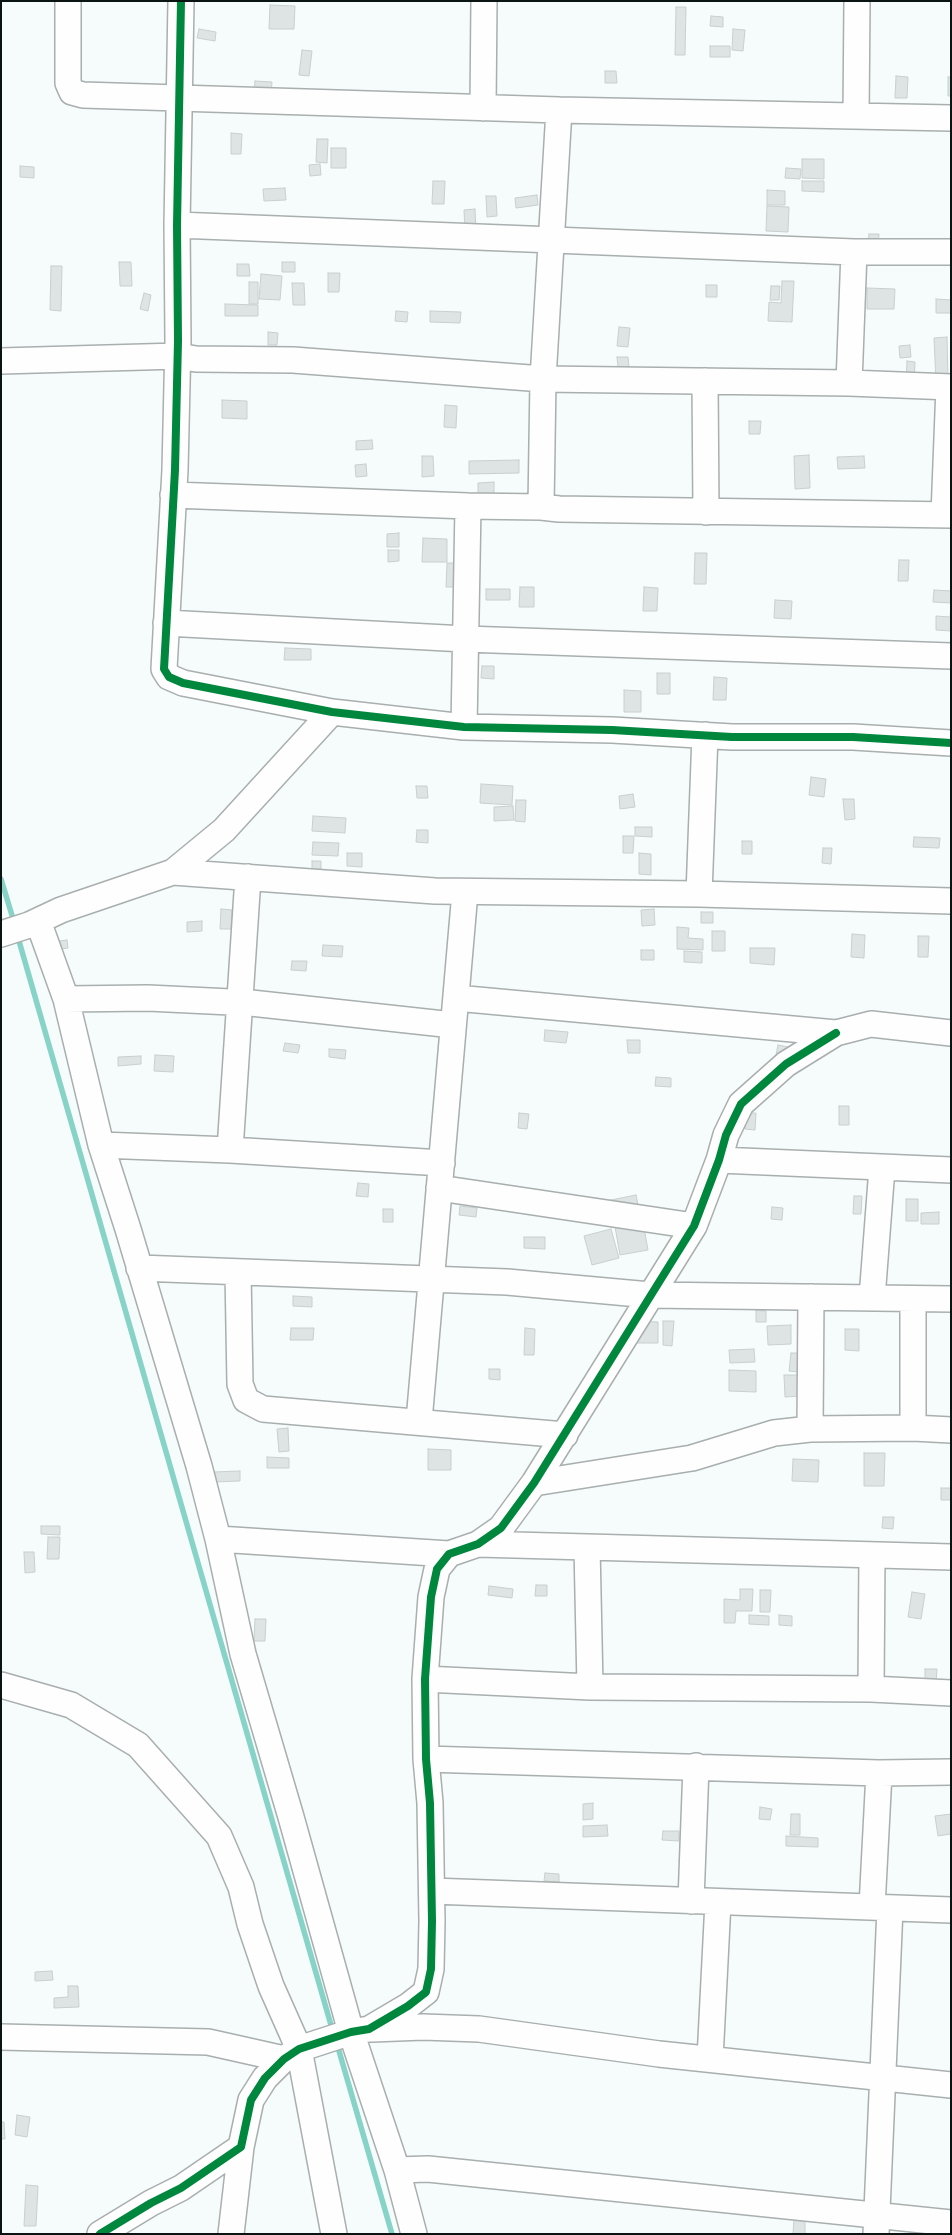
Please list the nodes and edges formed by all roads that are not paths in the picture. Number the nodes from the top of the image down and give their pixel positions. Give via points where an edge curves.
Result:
1 (68, 1) edge
2 (181, 1) edge
3 (484, 1) edge
4 (857, 1) edge
5 (179, 99) junction
6 (483, 108) junction
7 (559, 110) junction
8 (856, 116) junction
9 (951, 118) edge
10 (176, 225) junction
11 (551, 239) junction
12 (854, 252) junction
13 (951, 252) edge
14 (178, 356) junction
15 (1, 361) edge
16 (543, 378) junction
17 (705, 381) junction
18 (849, 383) junction
19 (950, 387) edge
20 (173, 495) junction
21 (468, 506) junction
22 (541, 507) junction
23 (706, 512) junction
24 (947, 515) edge
25 (166, 623) junction
26 (465, 638) junction
27 (951, 656) edge
28 (332, 712) junction
29 (464, 727) junction
30 (705, 735) junction
31 (951, 743) edge
32 (173, 872) junction
33 (248, 877) junction
34 (465, 892) junction
35 (699, 894) junction
36 (951, 902) edge
37 (38, 921) junction
38 (1, 934) edge
39 (456, 998) junction
40 (66, 999) junction
41 (239, 1002) junction
42 (453, 1025) junction
43 (836, 1033) junction
44 (951, 1033) edge
45 (101, 1145) junction
46 (230, 1150) junction
47 (719, 1160) junction
48 (442, 1163) junction
49 (882, 1168) junction
50 (951, 1170) edge
51 (440, 1188) junction
52 (694, 1226) junction
53 (139, 1268) junction
54 (238, 1272) junction
55 (432, 1279) junction
56 (650, 1295) junction
57 (811, 1297) junction
58 (872, 1298) junction
59 (913, 1299) junction
60 (951, 1299) edge
61 (419, 1421) junction
62 (913, 1428) junction
63 (810, 1429) junction
64 (951, 1430) edge
65 (565, 1434) junction
66 (534, 1483) junction
67 (218, 1539) junction
68 (478, 1544) junction
69 (587, 1547) junction
70 (449, 1554) junction
71 (872, 1555) junction
72 (951, 1558) edge
73 (425, 1679) junction
74 (1, 1686) edge
75 (590, 1687) junction
76 (871, 1689) junction
77 (951, 1693) edge
78 (426, 1759) junction
79 (696, 1766) junction
80 (951, 1772) edge
81 (879, 1773) junction
82 (432, 1891) junction
83 (691, 1901) junction
84 (718, 1902) junction
85 (881, 1908) junction
86 (951, 1910) edge
87 (360, 2031) junction
88 (1, 2037) edge
89 (292, 2054) junction
90 (710, 2059) junction
91 (884, 2079) junction
92 (951, 2085) edge
93 (241, 2147) junction
94 (398, 2170) junction
95 (951, 2223) edge
96 (876, 2225) edge
97 (100, 2234) edge
98 (231, 2234) edge
99 (334, 2234) edge
100 (414, 2234) edge

1 - 5 street via 68,83 72,92
2 - 5 street
3 - 6 street
4 - 8 street
5 - 6 street
5 - 10 street
6 - 7 street
7 - 8 street
7 - 11 street
8 - 9 street
10 - 11 street
10 - 14 street
11 - 12 street
11 - 16 street
12 - 13 street
12 - 18 street
14 - 15 street
14 - 16 street via 294,360
14 - 20 street
16 - 17 street
16 - 22 street
17 - 18 street
17 - 23 street
18 - 19 street
19 - 24 street
20 - 21 street
20 - 25 street
21 - 22 street
21 - 26 street
22 - 23 street
23 - 24 street
25 - 26 street
25 - 28 street via 164,669 170,678 183,684
26 - 27 street
26 - 29 street
28 - 29 street
28 - 32 street via 224,830
29 - 30 street
30 - 31 street via 853,737
30 - 35 street
32 - 33 street
32 - 37 street via 60,910
33 - 34 street
33 - 41 street
34 - 35 street
34 - 39 street
35 - 36 street
37 - 38 street
37 - 40 street
39 - 42 street
39 - 43 street
40 - 41 street
40 - 45 street
41 - 42 street
41 - 46 street
42 - 48 street
43 - 44 street via 871,1024
43 - 47 street via 786,1064 740,1104
45 - 46 street
45 - 53 street
46 - 48 street
47 - 49 street
47 - 52 street
48 - 51 street
49 - 50 street
49 - 58 street
51 - 52 street
51 - 55 street
52 - 56 street
53 - 54 street
53 - 67 street
54 - 55 street
54 - 61 street via 240,1384 246,1400 263,1409
55 - 56 street
55 - 61 street
56 - 57 street
56 - 65 street
57 - 58 street
57 - 63 street
58 - 59 street
59 - 60 street
59 - 62 street
61 - 65 street
62 - 63 street
62 - 64 street
63 - 66 street via 774,1433 692,1458
65 - 66 street
66 - 68 street via 502,1528
67 - 70 street
67 - 87 street via 243,1654
68 - 69 street
68 - 70 street
69 - 71 street
69 - 75 street
70 - 73 street via 437,1569 431,1597
71 - 72 street
71 - 76 street
73 - 75 street
73 - 78 street
74 - 89 street via 71,1705 138,1746 219,1836 241,1887
75 - 76 street
76 - 77 street
78 - 79 street
78 - 82 street
79 - 81 street
79 - 83 street
80 - 81 street
81 - 85 street
82 - 83 street
82 - 87 street via 431,1969 426,1992 408,2006
83 - 84 street
84 - 85 street
84 - 90 street
85 - 86 street
85 - 91 street
87 - 89 street
87 - 90 street via 423,2027 479,2030
87 - 94 street
88 - 89 street via 208,2042
89 - 93 street via 265,2078 251,2100
89 - 99 street
90 - 91 street
91 - 92 street
91 - 96 street
93 - 97 street via 181,2188
93 - 98 street
94 - 96 street via 428,2169
94 - 100 street
95 - 96 street

